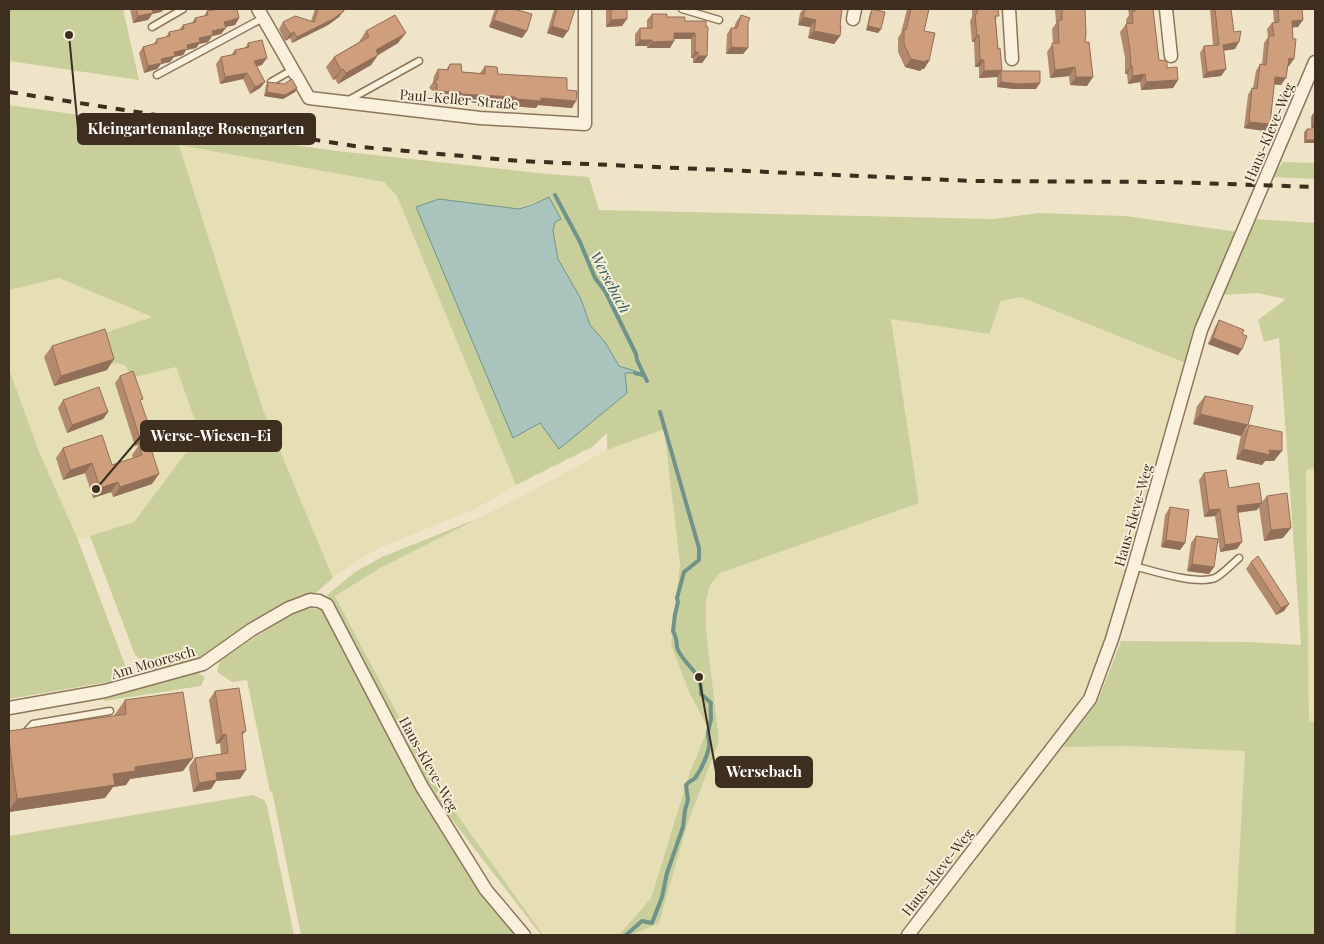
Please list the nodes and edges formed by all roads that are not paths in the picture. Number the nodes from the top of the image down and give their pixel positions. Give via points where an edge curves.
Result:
1 (183, 9) edge
2 (585, 9) edge
3 (682, 9) edge
4 (1009, 9) edge
5 (1166, 9) edge
6 (260, 13) edge
7 (719, 20) dead end
8 (152, 27) dead end
9 (1171, 56) dead end
10 (1012, 59) dead end
11 (420, 61) dead end
12 (1315, 62) edge
13 (292, 70) junction
14 (157, 76) dead end
15 (271, 82) edge
16 (344, 103) junction
17 (1239, 558) dead end
18 (1134, 566) junction
19 (319, 601) joint
20 (9, 708) edge
21 (110, 710) dead end
22 (9, 737) edge
23 (524, 935) edge
24 (908, 935) edge

1 - 8 lane
2 - 16 street, Paul-Keller-Straße via 585,124 480,118
3 - 7 lane
4 - 10 street
5 - 9 street
6 - 13 street, Paul-Keller-Straße
6 - 14 lane, Paul-Keller-Straße
11 - 16 lane
12 - 18 street, Haus-Kleve-Weg via 1201,330
13 - 15 lane
13 - 16 street, Paul-Keller-Straße via 309,98
17 - 18 lane via 1216,578 1206,579 1185,579
18 - 24 street, Haus-Kleve-Weg via 1090,699
19 - 20 street, Am Mooresch via 310,600 289,608 203,664 105,691
19 - 23 street, Haus-Kleve-Weg via 327,605 422,787 486,890
21 - 22 lane via 33,724 24,734

